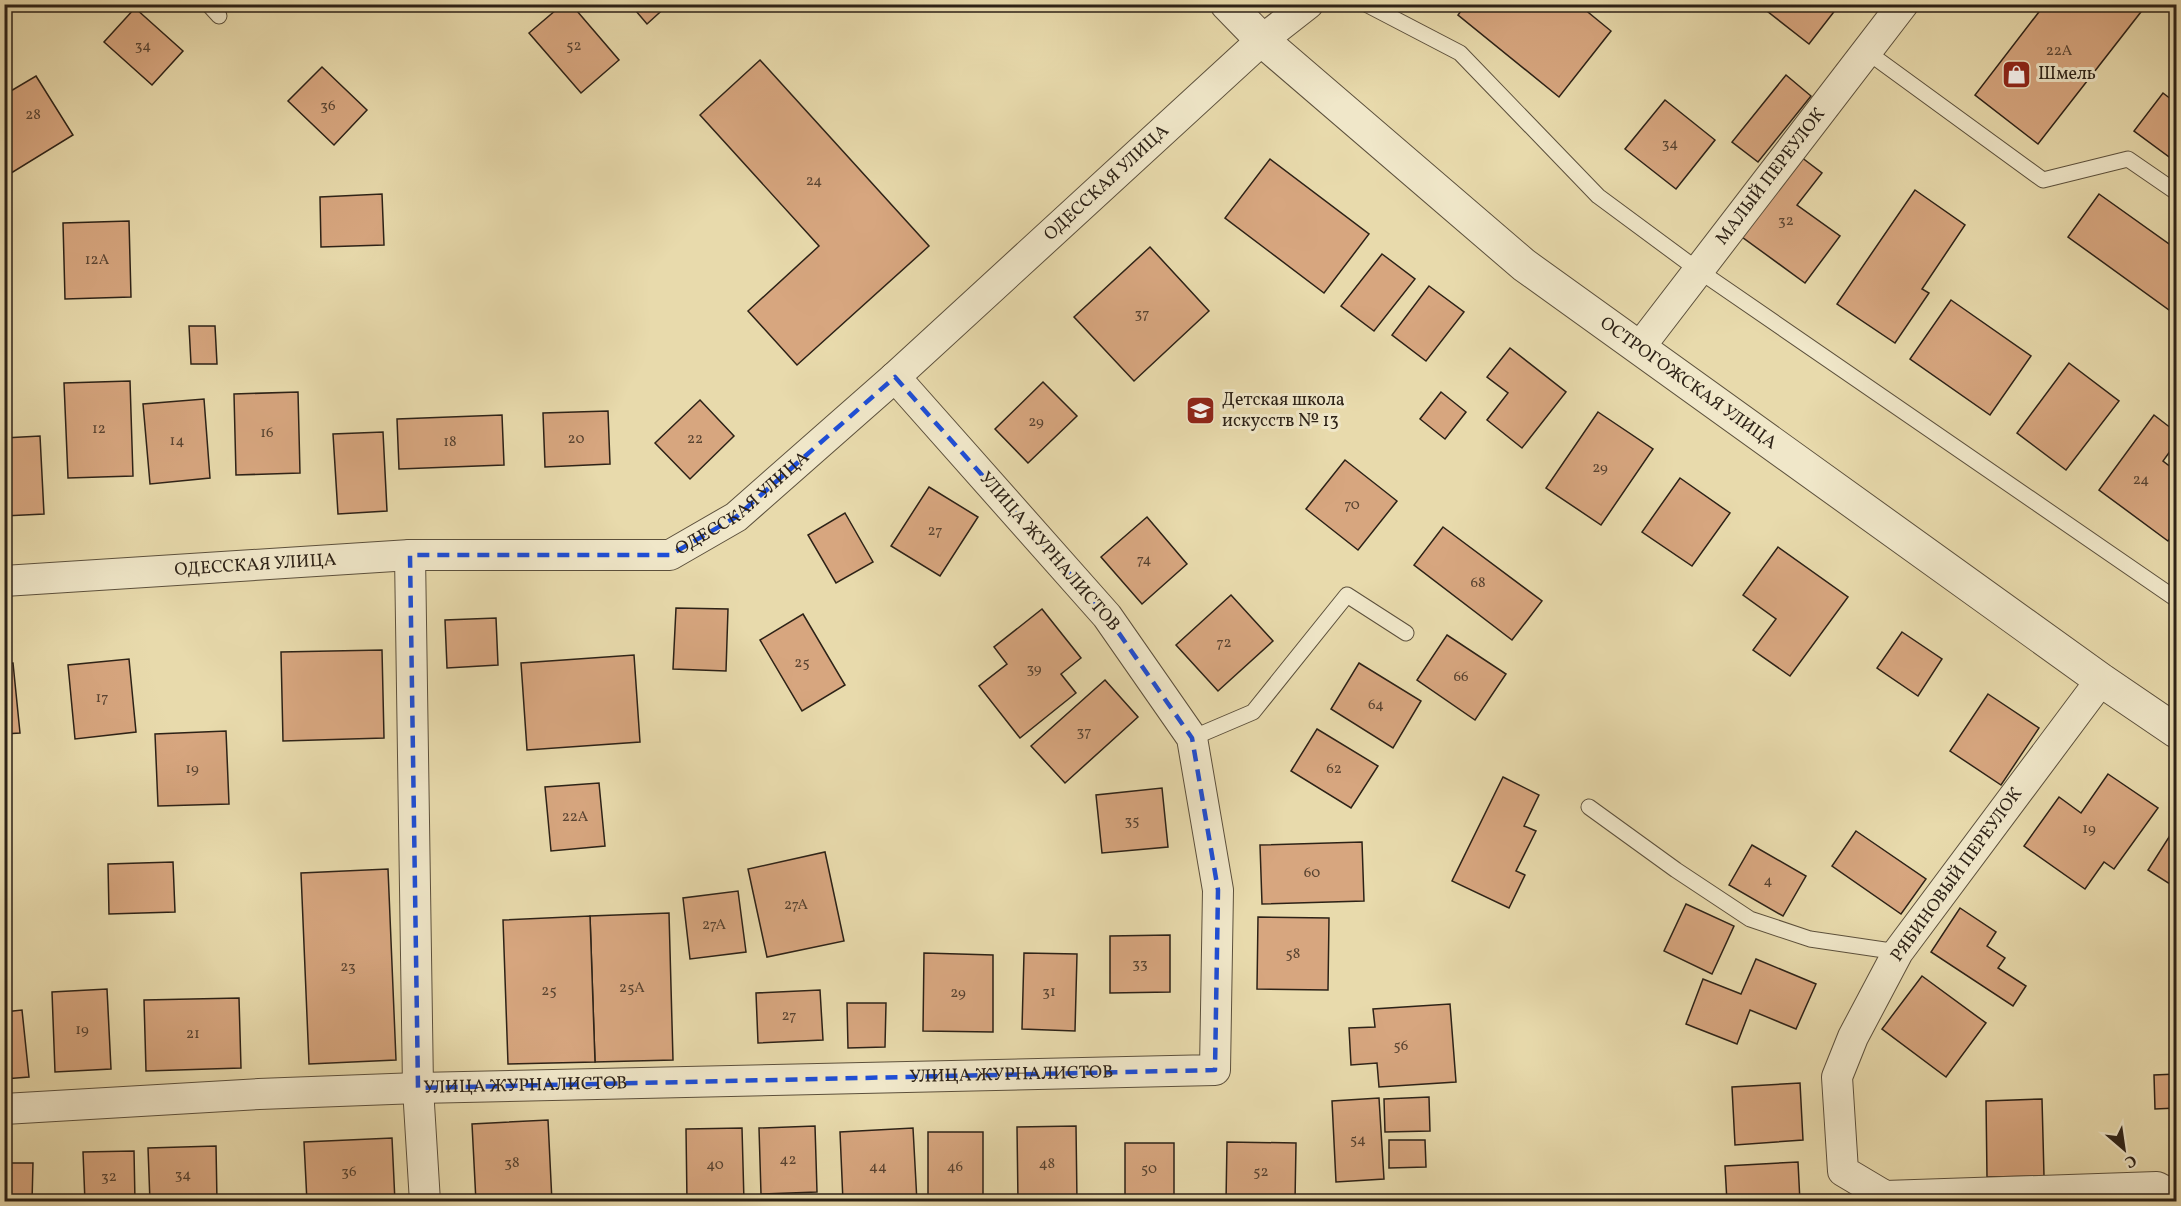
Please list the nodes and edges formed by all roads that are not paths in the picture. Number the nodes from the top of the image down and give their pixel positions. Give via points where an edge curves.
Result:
1 (1227, 4) edge
2 (1308, 4) edge
3 (1366, 4) edge
4 (1903, 4) edge
5 (1262, 40) junction
6 (1866, 51) junction
7 (2176, 192) edge
8 (1698, 270) junction
9 (1639, 348) junction
10 (895, 376) junction
11 (410, 555) junction
12 (4, 581) edge
13 (2176, 599) edge
14 (1406, 633) dead end
15 (2101, 680) junction
16 (2176, 730) edge
17 (1192, 738) junction
18 (1589, 807) dead end
19 (1898, 952) junction
20 (418, 1088) junction
21 (4, 1109) edge
22 (2176, 1197) edge
23 (425, 1202) edge

1 - 5 street, ОСТРОГОЖСКАЯ УЛИЦА
2 - 5 street, ОДЕССКАЯ УЛИЦА
3 - 8 lane via 1460,53 1598,196
4 - 6 street, МАЛЫЙ ПЕРЕУЛОК
5 - 9 street, ОСТРОГОЖСКАЯ УЛИЦА via 1524,265
5 - 10 street, ОДЕССКАЯ УЛИЦА
6 - 7 lane via 2043,180 2128,159
6 - 8 street, МАЛЫЙ ПЕРЕУЛОК
8 - 9 street, МАЛЫЙ ПЕРЕУЛОК
8 - 13 lane
9 - 15 street, ОСТРОГОЖСКАЯ УЛИЦА
10 - 11 street, ОДЕССКАЯ УЛИЦА via 736,517 670,555
10 - 17 street, УЛИЦА ЖУРНАЛИСТОВ via 1107,616
11 - 12 street, ОДЕССКАЯ УЛИЦА
11 - 20 street
14 - 17 lane via 1347,595 1253,712
15 - 16 street, ОСТРОГОЖСКАЯ УЛИЦА
15 - 19 street, РЯБИНОВЫЙ ПЕРЕУЛОК
17 - 20 street, УЛИЦА ЖУРНАЛИСТОВ via 1218,890 1215,1071
18 - 19 lane via 1750,919 1810,939
19 - 22 street, РЯБИНОВЫЙ ПЕРЕУЛОК via 1853,1037 1837,1077 1843,1171 1885,1196 2157,1187
20 - 21 street, УЛИЦА ЖУРНАЛИСТОВ
20 - 23 street

